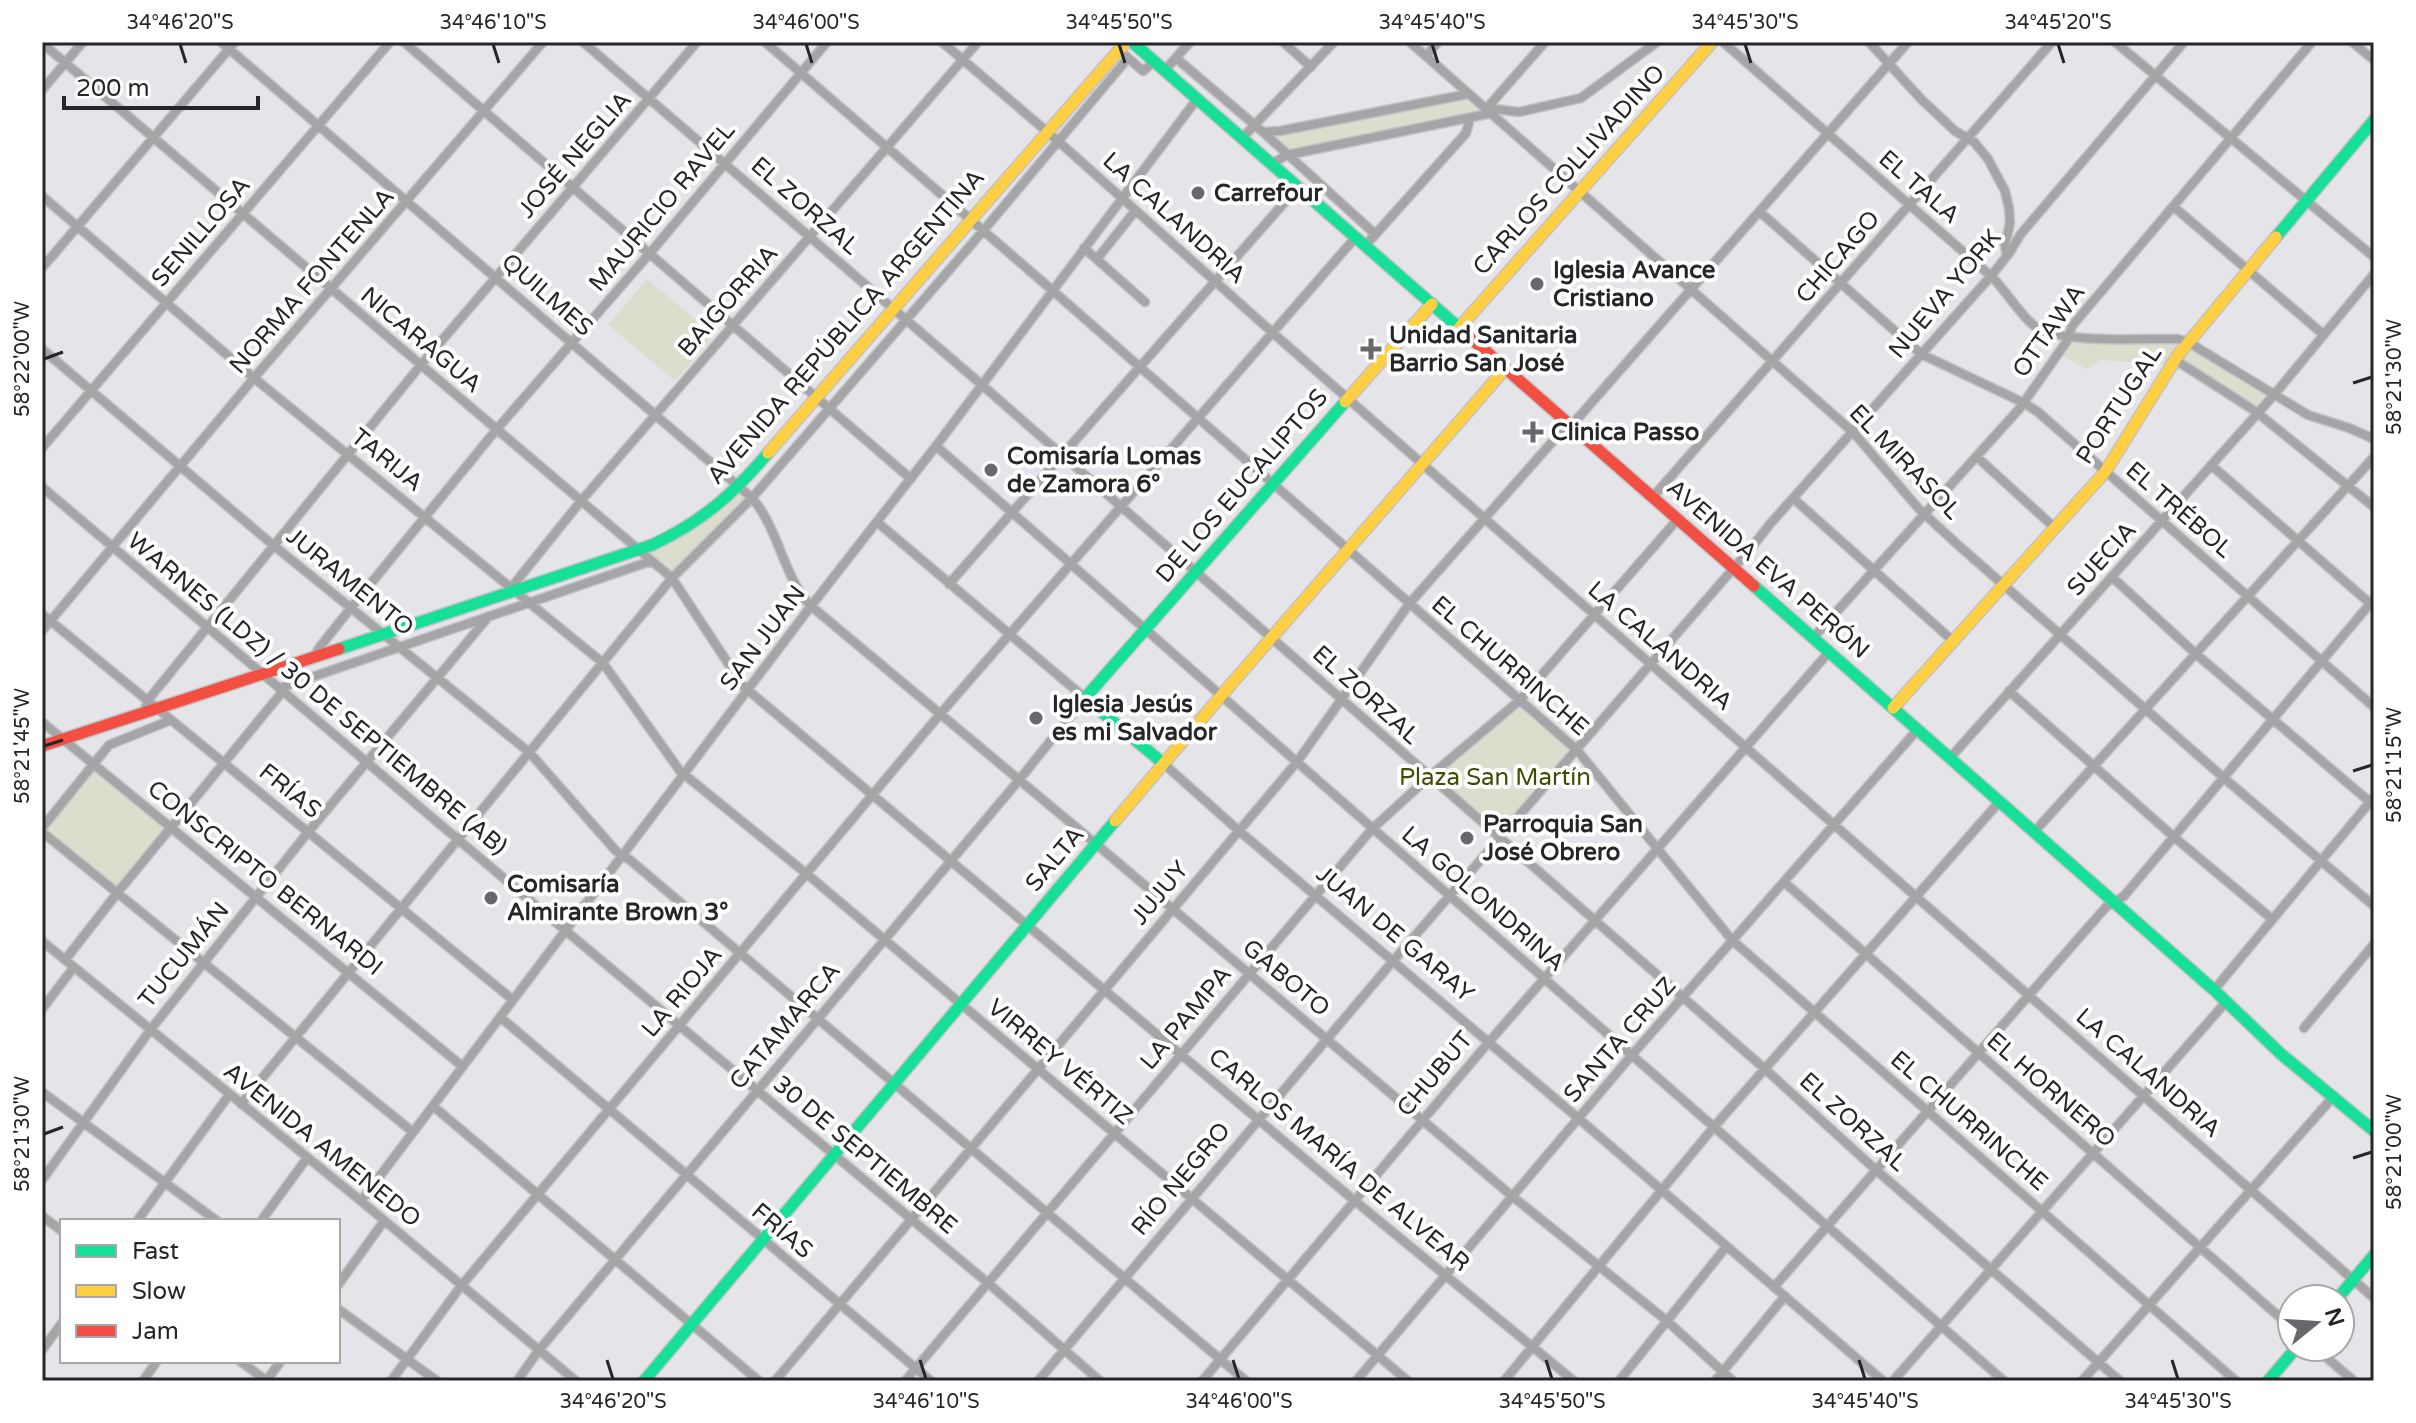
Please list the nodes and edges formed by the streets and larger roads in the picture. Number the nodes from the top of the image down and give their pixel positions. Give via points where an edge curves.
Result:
1 (83, 42) edge
2 (221, 42) edge
3 (390, 42) edge
4 (404, 42) edge
5 (543, 42) edge
6 (583, 42) edge
7 (697, 42) edge
8 (765, 42) edge
9 (827, 42) edge
10 (942, 42) edge
11 (978, 42) edge
12 (1190, 42) edge
13 (1283, 42) edge
14 (1334, 42) edge
15 (1410, 42) edge
16 (1438, 42) edge
17 (1545, 42) edge
18 (1657, 42) edge
19 (1712, 42) edge
20 (1723, 42) edge
21 (1869, 42) edge
22 (1908, 42) edge
23 (2052, 42) edge
24 (2115, 42) edge
25 (2184, 42) edge
26 (2312, 42) edge
27 (2352, 42) edge
28 (42, 43) edge
29 (232, 45) edge
30 (1126, 48) edge
31 (1426, 56) junction
32 (1176, 58) junction
33 (963, 59) junction
34 (2374, 60) edge
35 (1889, 62) junction
36 (66, 63) junction
37 (1311, 67) junction
38 (1165, 70) junction
39 (801, 73) junction
40 (2156, 76) junction
41 (42, 90) edge
42 (1468, 94) junction
43 (650, 99) junction
44 (1197, 99) junction
45 (1489, 111) junction
46 (484, 112) junction
47 (1470, 119) junction
48 (2374, 120) edge
49 (320, 126) junction
50 (1259, 129) junction
51 (1047, 132) junction
52 (1827, 134) junction
53 (153, 138) junction
54 (1242, 138) junction
55 (1968, 139) junction
56 (2231, 139) junction
57 (1058, 141) junction
58 (887, 148) junction
59 (1287, 155) junction
60 (725, 163) junction
61 (1271, 164) junction
62 (1298, 187) junction
63 (573, 188) junction
64 (1579, 192) junction
65 (42, 196) edge
66 (1121, 199) junction
67 (2306, 201) junction
68 (408, 202) junction
69 (1910, 205) junction
70 (2174, 207) junction
71 (1135, 211) junction
72 (1760, 212) junction
73 (243, 214) junction
74 (970, 220) junction
75 (78, 226) junction
76 (983, 231) junction
77 (1375, 234) junction
78 (810, 237) junction
79 (1360, 242) junction
80 (1084, 248) junction
81 (650, 253) junction
82 (2007, 256) junction
83 (2374, 257) edge
84 (1097, 259) junction
85 (42, 268) edge
86 (2249, 270) junction
87 (2374, 274) edge
88 (1991, 276) junction
89 (496, 277) junction
90 (1214, 282) junction
91 (1842, 284) junction
92 (331, 290) junction
93 (1052, 290) junction
94 (1690, 290) junction
95 (167, 302) junction
96 (1145, 302) dead end
97 (1432, 304) junction
98 (893, 308) junction
99 (906, 319) junction
100 (734, 324) junction
101 (1459, 328) junction
102 (1273, 333) junction
103 (2324, 335) junction
104 (2068, 336) junction
105 (2188, 342) junction
106 (571, 343) junction
107 (42, 349) edge
108 (1921, 354) junction
109 (2174, 359) junction
110 (1772, 361) junction
111 (420, 366) junction
112 (1140, 368) junction
113 (1505, 369) junction
114 (254, 378) junction
115 (982, 385) junction
116 (91, 391) junction
117 (2274, 395) junction
118 (817, 397) junction
119 (1348, 399) junction
120 (2024, 403) junction
121 (829, 408) junction
122 (2258, 413) junction
123 (656, 416) junction
124 (1198, 418) junction
125 (1569, 425) junction
126 (496, 430) junction
127 (1853, 432) junction
128 (2372, 436) edge
129 (936, 446) junction
130 (42, 448) edge
131 (347, 454) junction
132 (1063, 456) junction
133 (1977, 457) junction
134 (2374, 457) edge
135 (1423, 465) junction
136 (2211, 465) junction
137 (180, 466) junction
138 (2105, 472) junction
139 (911, 479) junction
140 (1272, 485) junction
141 (2348, 486) junction
142 (42, 487) edge
143 (739, 487) junction
144 (752, 498) junction
145 (1652, 498) junction
146 (1794, 499) junction
147 (581, 501) junction
148 (1121, 506) junction
149 (2374, 507) edge
150 (1011, 514) junction
151 (1925, 514) junction
152 (425, 517) junction
153 (1485, 519) junction
154 (1677, 520) junction
155 (2163, 521) junction
156 (877, 522) junction
157 (2055, 528) junction
158 (2298, 541) junction
159 (273, 545) junction
160 (112, 547) junction
161 (1349, 550) junction
162 (638, 551) junction
163 (651, 561) junction
164 (1070, 564) junction
165 (1733, 569) junction
166 (1873, 571) junction
167 (1195, 572) junction
168 (2112, 577) junction
169 (672, 578) junction
170 (949, 584) junction
171 (2004, 585) junction
172 (513, 590) junction
173 (2247, 597) junction
174 (530, 603) junction
175 (2373, 603) edge
176 (1409, 604) junction
177 (811, 606) junction
178 (350, 609) junction
179 (42, 614) edge
180 (1593, 615) junction
181 (489, 616) junction
182 (51, 621) junction
183 (206, 626) junction
184 (1144, 630) junction
185 (42, 631) edge
186 (383, 634) junction
187 (1010, 634) junction
188 (2061, 635) junction
189 (1271, 638) junction
190 (1813, 638) junction
191 (1953, 641) junction
192 (398, 646) junction
193 (1829, 652) junction
194 (2196, 654) junction
195 (314, 657) junction
196 (2321, 661) junction
197 (603, 663) junction
198 (1651, 664) junction
199 (262, 674) junction
200 (437, 678) junction
201 (281, 690) junction
202 (749, 691) junction
203 (2009, 691) junction
204 (1220, 697) junction
205 (1085, 698) junction
206 (1342, 700) junction
207 (1520, 700) junction
208 (152, 704) junction
209 (2374, 707) edge
210 (1893, 708) junction
211 (2146, 709) junction
212 (941, 713) junction
213 (171, 720) junction
214 (2273, 720) junction
215 (42, 722) edge
216 (1918, 729) junction
217 (63, 739) junction
218 (42, 746) edge
219 (1745, 747) junction
220 (1577, 750) junction
221 (529, 752) junction
222 (1950, 758) junction
223 (1297, 762) junction
224 (223, 763) junction
225 (368, 763) junction
226 (94, 764) junction
227 (1164, 764) junction
228 (2094, 766) junction
229 (685, 775) junction
230 (1429, 777) junction
231 (2224, 778) junction
232 (1019, 780) junction
233 (873, 795) junction
234 (2372, 800) edge
235 (2000, 801) junction
236 (1834, 825) junction
237 (171, 828) junction
238 (1372, 829) junction
239 (42, 830) edge
240 (1238, 830) junction
241 (309, 831) junction
242 (2035, 831) junction
243 (2174, 837) junction
244 (1499, 838) junction
245 (457, 839) junction
246 (1096, 844) junction
247 (1656, 848) junction
248 (623, 856) junction
249 (951, 860) junction
250 (2322, 861) junction
251 (808, 875) junction
252 (1784, 882) junction
253 (118, 892) junction
254 (1315, 895) junction
255 (1450, 895) junction
256 (257, 897) junction
257 (1916, 897) junction
258 (2114, 902) junction
259 (2374, 906) edge
260 (402, 907) junction
261 (1172, 909) junction
262 (2272, 919) junction
263 (1594, 920) junction
264 (1029, 925) junction
265 (566, 931) junction
266 (1732, 940) junction
267 (42, 941) edge
268 (884, 941) junction
269 (2374, 944) edge
270 (740, 954) junction
271 (1865, 954) junction
272 (65, 960) junction
273 (1393, 961) junction
274 (203, 963) junction
275 (74, 967) junction
276 (348, 971) junction
277 (1249, 973) junction
278 (1544, 978) junction
279 (1105, 990) junction
280 (2214, 990) junction
281 (2029, 995) junction
282 (1683, 998) junction
283 (513, 1000) junction
284 (2226, 1002) junction
285 (961, 1004) junction
286 (42, 1009) edge
287 (1815, 1012) junction
288 (500, 1017) junction
289 (817, 1019) junction
290 (680, 1025) junction
291 (2304, 1028) dead end
292 (151, 1029) junction
293 (295, 1038) junction
294 (1327, 1039) junction
295 (1488, 1043) junction
296 (1978, 1053) junction
297 (1182, 1054) junction
298 (1631, 1056) junction
299 (462, 1066) junction
300 (1036, 1069) junction
301 (1765, 1069) junction
302 (894, 1084) junction
303 (757, 1090) junction
304 (42, 1092) edge
305 (229, 1095) junction
306 (2144, 1096) junction
307 (2334, 1096) junction
308 (241, 1104) junction
309 (433, 1106) junction
310 (609, 1109) junction
311 (1928, 1111) junction
312 (1578, 1118) junction
313 (1258, 1119) junction
314 (1423, 1120) junction
315 (83, 1122) junction
316 (1713, 1128) junction
317 (2374, 1131) edge
318 (413, 1132) junction
319 (1114, 1134) junction
320 (970, 1149) junction
321 (2092, 1153) junction
322 (834, 1156) junction
323 (307, 1158) junction
324 (1876, 1170) junction
325 (686, 1174) junction
326 (42, 1180) edge
327 (165, 1182) junction
328 (1661, 1189) junction
329 (2250, 1189) junction
330 (539, 1194) junction
331 (1512, 1196) junction
332 (1190, 1198) junction
333 (361, 1201) junction
334 (1355, 1201) junction
335 (2041, 1211) junction
336 (1047, 1214) junction
337 (42, 1216) edge
338 (138, 1219) edge
339 (214, 1219) edge
340 (262, 1219) edge
341 (911, 1220) junction
342 (384, 1221) junction
343 (1826, 1227) junction
344 (60, 1230) edge
345 (762, 1241) junction
346 (1726, 1247) junction
347 (2199, 1247) junction
348 (2374, 1255) edge
349 (615, 1260) junction
350 (1599, 1266) junction
351 (1991, 1269) junction
352 (1445, 1275) junction
353 (1124, 1279) junction
354 (2353, 1280) junction
355 (1288, 1281) junction
356 (340, 1282) edge
357 (988, 1283) junction
358 (2350, 1283) edge
359 (461, 1286) junction
360 (1774, 1287) junction
361 (1785, 1296) junction
362 (2374, 1298) edge
363 (839, 1304) junction
364 (2149, 1305) junction
365 (340, 1310) edge
366 (2276, 1314) edge
367 (1667, 1321) junction
368 (692, 1325) junction
369 (60, 1326) edge
370 (1941, 1327) junction
371 (1532, 1347) junction
372 (42, 1350) edge
373 (539, 1350) junction
374 (1064, 1351) junction
375 (1377, 1355) junction
376 (407, 1359) junction
377 (1220, 1359) junction
378 (2098, 1362) junction
379 (156, 1363) edge
380 (243, 1363) edge
381 (280, 1363) edge
382 (2283, 1363) edge
383 (2333, 1363) edge
384 (916, 1368) junction
385 (1723, 1372) junction
386 (143, 1381) edge
387 (266, 1381) edge
388 (391, 1381) edge
389 (437, 1381) edge
390 (517, 1381) edge
391 (576, 1381) edge
392 (644, 1381) edge
393 (759, 1381) edge
394 (775, 1381) edge
395 (905, 1381) edge
396 (931, 1381) edge
397 (1038, 1381) edge
398 (1100, 1381) edge
399 (1202, 1381) edge
400 (1246, 1381) edge
401 (1356, 1381) edge
402 (1408, 1381) edge
403 (1504, 1381) edge
404 (1574, 1381) edge
405 (1619, 1381) edge
406 (1715, 1381) edge
407 (1733, 1381) edge
408 (1883, 1381) edge
409 (1893, 1381) edge
410 (2004, 1381) edge
411 (2082, 1381) edge
412 (2120, 1381) edge
413 (2236, 1381) edge
414 (2268, 1381) edge
415 (2354, 1381) edge

1 - 36 street
2 - 29 street, QUILMES
3 - 49 street, SENILLOSA
4 - 46 street
5 - 46 street, NORMA FONTENLA
6 - 43 street, EL ZORZAL
7 - 43 street, JOSÉ NEGLIA
8 - 39 street, EL CHURRINCHE
9 - 39 street, MAURICIO RAVEL
10 - 33 street, LA CALANDRIA
11 - 33 street, BAIGORRIA
12 - 32 street
13 - 37 street
14 - 37 street
15 - 31 street, EL MIRASOL
16 - 31 street
17 - 45 street
18 - 45 street via 1581,98 1519,112
19 - 64 street, CARLOS COLLIVADINO
20 - 52 street, EL TALA
21 - 35 street
22 - 35 street, JUJUY
23 - 55 street, CHICAGO
24 - 40 street
25 - 40 street, NUEVA YORK
26 - 56 street, OTTAWA
27 - 34 street
28 - 36 street, NICARAGUA
29 - 49 street, QUILMES
29 - 53 street
30 - 38 street, AVENIDA EVA PERÓN
30 - 51 street, AVENIDA REPÚBLICA ARGENTINA
30 - 57 street, AVENIDA REPÚBLICA ARGENTINA
31 - 42 street, EL MIRASOL
32 - 38 street
32 - 50 street
33 - 51 street, LA CALANDRIA
33 - 58 street, BAIGORRIA
35 - 52 street, JUJUY
35 - 55 street via 1921,99
36 - 41 street
36 - 53 street, NICARAGUA
37 - 50 street
38 - 44 street, AVENIDA EVA PERÓN
39 - 58 street, EL CHURRINCHE
39 - 60 street, MAURICIO RAVEL
40 - 56 street
40 - 82 street, NUEVA YORK
42 - 45 street, EL MIRASOL
42 - 50 street via 1280,131
43 - 60 street, EL ZORZAL
43 - 63 street, JOSÉ NEGLIA
44 - 54 street, AVENIDA EVA PERÓN
44 - 66 street, SAN JUAN
45 - 47 street
45 - 64 street, EL MIRASOL
46 - 63 street
46 - 68 street, NORMA FONTENLA
47 - 59 street
47 - 77 street, LA RIOJA via 1466,133
48 - 67 street, PORTUGAL
49 - 68 street, QUILMES
49 - 73 street, SENILLOSA
50 - 54 street
50 - 59 street
51 - 57 street, LA CALANDRIA
51 - 74 street, AVENIDA REPÚBLICA ARGENTINA
52 - 69 street, EL TALA
52 - 72 street, JUJUY
53 - 73 street, NICARAGUA
53 - 75 street
54 - 61 street, AVENIDA EVA PERÓN
55 - 69 street, CHICAGO
55 - 82 street via 1988,159 2005,191 2010,216
56 - 67 street
56 - 70 street, OTTAWA
57 - 66 street, LA CALANDRIA
57 - 76 street, AVENIDA REPÚBLICA ARGENTINA
58 - 74 street, EL CHURRINCHE
58 - 78 street, BAIGORRIA
59 - 61 street
59 - 77 street
60 - 78 street, EL ZORZAL
60 - 81 street, MAURICIO RAVEL
61 - 62 street, AVENIDA EVA PERÓN
62 - 79 street, AVENIDA EVA PERÓN
62 - 90 street
63 - 81 street
63 - 89 street, JOSÉ NEGLIA
64 - 94 street, EL MIRASOL
64 - 101 street, CARLOS COLLIVADINO
65 - 75 street, TARIJA
66 - 71 street, LA CALANDRIA
66 - 80 street, SAN JUAN
67 - 83 street
67 - 86 street, PORTUGAL
68 - 89 street, QUILMES
68 - 92 street, NORMA FONTENLA
69 - 88 street, EL TALA
69 - 91 street, CHICAGO
70 - 86 street
70 - 104 street, OTTAWA
71 - 84 street
71 - 90 street, LA CALANDRIA
72 - 91 street, EL TRÉBOL
72 - 94 street, JUJUY
73 - 92 street, NICARAGUA
73 - 95 street, SENILLOSA
74 - 76 street, EL CHURRINCHE
74 - 98 street, AVENIDA REPÚBLICA ARGENTINA
75 - 85 street
75 - 95 street, TARIJA
76 - 93 street, EL CHURRINCHE
76 - 99 street, AVENIDA REPÚBLICA ARGENTINA
77 - 79 street, LA RIOJA
78 - 98 street, EL ZORZAL
78 - 100 street, BAIGORRIA
79 - 97 street, AVENIDA EVA PERÓN
79 - 102 street, LA RIOJA
80 - 84 street
80 - 93 street, SAN JUAN
81 - 100 street
81 - 106 street, MAURICIO RAVEL
82 - 88 street, NUEVA YORK
84 - 96 street
86 - 103 street
86 - 105 street, PORTUGAL
87 - 103 street, SUECIA
88 - 104 street, EL TALA via 2033,325
88 - 108 street, NUEVA YORK
89 - 106 street, QUILMES
89 - 111 street, JOSÉ NEGLIA
90 - 102 street, LA CALANDRIA
90 - 112 street
91 - 108 street, EL TRÉBOL
91 - 110 street, CHICAGO
92 - 111 street, NICARAGUA
92 - 114 street, NORMA FONTENLA
93 - 112 street, EL CHURRINCHE
93 - 115 street, SAN JUAN
94 - 110 street, EL MIRASOL
94 - 125 street, JUJUY
95 - 114 street, TARIJA
95 - 116 street, SENILLOSA
97 - 101 street, AVENIDA EVA PERÓN
97 - 119 street, DE LOS EUCALIPTOS
98 - 99 street, EL ZORZAL
98 - 118 street, AVENIDA REPÚBLICA ARGENTINA
99 - 115 street, EL ZORZAL
99 - 121 street, AVENIDA REPÚBLICA ARGENTINA
100 - 118 street
100 - 123 street, BAIGORRIA
101 - 113 street, AVENIDA EVA PERÓN
102 - 119 street, LA CALANDRIA
102 - 124 street, LA RIOJA
103 - 117 street, SUECIA
104 - 105 street, EL TALA
104 - 120 street, OTTAWA
105 - 109 street, PORTUGAL
105 - 117 street, EL TALA
106 - 123 street, QUILMES
106 - 126 street, MAURICIO RAVEL
107 - 116 street, JURAMENTO
108 - 120 street, EL TRÉBOL
108 - 127 street, NUEVA YORK
109 - 122 street
109 - 138 street, PORTUGAL
110 - 127 street, EL MIRASOL
110 - 145 street, CHICAGO
111 - 126 street, NICARAGUA
111 - 131 street, JOSÉ NEGLIA
112 - 124 street, EL CHURRINCHE
112 - 132 street
113 - 125 street, AVENIDA EVA PERÓN
113 - 135 street, SALTA
114 - 131 street, TARIJA
114 - 137 street, NORMA FONTENLA
115 - 129 street, SAN JUAN
115 - 132 street, EL ZORZAL
116 - 130 street, SENILLOSA
116 - 137 street, JURAMENTO
117 - 122 street, SUECIA
117 - 128 street, EL TALA via 2313,418
118 - 121 street
118 - 143 street, AVENIDA REPÚBLICA ARGENTINA
119 - 135 street, LA CALANDRIA
119 - 140 street, DE LOS EUCALIPTOS
120 - 133 street, OTTAWA
120 - 138 street, EL TRÉBOL
121 - 139 street
121 - 144 street, AVENIDA REPÚBLICA ARGENTINA
122 - 136 street, SUECIA
122 - 141 street
123 - 143 street, QUILMES
123 - 147 street, BAIGORRIA
124 - 140 street, EL CHURRINCHE
124 - 148 street, LA RIOJA
125 - 145 street, AVENIDA EVA PERÓN
125 - 153 street, JUJUY
126 - 147 street, NICARAGUA
126 - 152 street, MAURICIO RAVEL
127 - 146 street, NUEVA YORK
127 - 151 street, EL MIRASOL
129 - 139 street, SAN JUAN
129 - 150 street, LA GOLONDRINA
131 - 152 street, TARIJA
131 - 159 street, JOSÉ NEGLIA
132 - 148 street, EL ZORZAL
132 - 150 street
133 - 151 street, OTTAWA
133 - 157 street
134 - 141 street
135 - 153 street, LA CALANDRIA
135 - 161 street, SALTA
136 - 155 street, SUECIA
136 - 158 street
137 - 159 street, JURAMENTO
137 - 160 street, NORMA FONTENLA
138 - 155 street, EL TRÉBOL
138 - 157 street, PORTUGAL
139 - 156 street, SAN JUAN
140 - 161 street, EL CHURRINCHE
140 - 167 street, DE LOS EUCALIPTOS
141 - 149 street
141 - 158 street
142 - 160 street, WARNES (LDZ) / 30 DE SEPTIEMBRE (AB)
143 - 144 street, QUILMES
143 - 162 street, AVENIDA REPÚBLICA ARGENTINA via 687,528
144 - 169 street, AVENIDA REPÚBLICA ARGENTINA
144 - 177 street, QUILMES
145 - 154 street, AVENIDA EVA PERÓN
146 - 165 street, NUEVA YORK
146 - 166 street
147 - 162 street, NICARAGUA
147 - 172 street, BAIGORRIA
148 - 164 street, LA RIOJA
148 - 167 street, EL ZORZAL
150 - 164 street, LA GOLONDRINA
150 - 170 street
151 - 166 street, OTTAWA
151 - 171 street, EL MIRASOL
152 - 172 street, TARIJA
152 - 178 street, MAURICIO RAVEL
153 - 176 street, JUJUY
153 - 180 street, LA CALANDRIA
154 - 165 street, AVENIDA EVA PERÓN
154 - 180 street, LA PAMPA
155 - 168 street, SUECIA
155 - 173 street, EL TRÉBOL
156 - 170 street, JUAN DE GARAY
156 - 177 street, SAN JUAN
157 - 171 street, PORTUGAL
158 - 173 street
158 - 175 street
159 - 178 street, JURAMENTO
159 - 183 street, JOSÉ NEGLIA
160 - 182 street, NORMA FONTENLA
160 - 183 street, WARNES (LDZ) / 30 DE SEPTIEMBRE (AB)
161 - 176 street, EL CHURRINCHE
161 - 189 street, SALTA
162 - 163 street, NICARAGUA
162 - 172 street, AVENIDA REPÚBLICA ARGENTINA
163 - 169 street, NICARAGUA
163 - 174 street
164 - 184 street, LA GOLONDRINA
164 - 187 street, LA RIOJA
165 - 190 street, AVENIDA EVA PERÓN
165 - 198 street, RÍO NEGRO
166 - 190 street, OTTAWA
166 - 191 street
167 - 184 street, DE LOS EUCALIPTOS
167 - 189 street, EL ZORZAL
168 - 188 street, SUECIA
168 - 194 street
169 - 197 street, AVENIDA REPÚBLICA ARGENTINA
169 - 202 street, NICARAGUA
170 - 187 street, JUAN DE GARAY
171 - 188 street, EL MIRASOL
171 - 191 street, PORTUGAL
172 - 174 street, TARIJA
172 - 186 street, AVENIDA REPÚBLICA ARGENTINA
173 - 194 street
173 - 196 street, EL TRÉBOL
174 - 181 street
174 - 197 street, TARIJA
175 - 196 street
176 - 206 street, JUJUY
176 - 207 street, EL CHURRINCHE
177 - 202 street, SAN JUAN
177 - 212 street, GABOTO
178 - 186 street, JURAMENTO
178 - 195 street, MAURICIO RAVEL
179 - 182 street, FRÍAS
180 - 198 street, LA CALANDRIA
180 - 207 street, LA PAMPA
181 - 192 street
181 - 200 street
182 - 185 street, NORMA FONTENLA
182 - 208 street, FRÍAS
183 - 199 street, WARNES (LDZ) / 30 DE SEPTIEMBRE (AB)
183 - 208 street, JOSÉ NEGLIA
184 - 204 street, LA GOLONDRINA
184 - 205 street, DE LOS EUCALIPTOS
186 - 192 street, JURAMENTO
186 - 195 street, AVENIDA REPÚBLICA ARGENTINA
187 - 205 street, JUAN DE GARAY
187 - 212 street, LA RIOJA
188 - 203 street, SUECIA
188 - 211 street, EL MIRASOL
189 - 204 street, SALTA
189 - 206 street, EL ZORZAL
190 - 193 street, AVENIDA EVA PERÓN
191 - 210 street, PORTUGAL
192 - 200 street, JURAMENTO
192 - 201 street
193 - 210 street, AVENIDA EVA PERÓN
193 - 219 street, CHUBUT
194 - 211 street
194 - 214 street
195 - 199 street, AVENIDA REPÚBLICA ARGENTINA
196 - 209 street, EL TRÉBOL
196 - 214 street
197 - 221 street, AVENIDA REPÚBLICA ARGENTINA
197 - 229 street, TARIJA
198 - 219 street, LA CALANDRIA
198 - 220 street, RÍO NEGRO
199 - 201 street, WARNES (LDZ) / 30 DE SEPTIEMBRE (AB)
199 - 208 street, AVENIDA REPÚBLICA ARGENTINA
200 - 221 street, JURAMENTO
200 - 225 street
201 - 224 street
201 - 225 street, WARNES (LDZ) / 30 DE SEPTIEMBRE (AB)
202 - 229 street, SAN JUAN
202 - 233 street, CARLOS MARÍA DE ALVEAR
203 - 222 street, SUECIA
203 - 228 street
204 - 223 street, LA GOLONDRINA
204 - 227 street, SALTA
205 - 227 street, JUAN DE GARAY
205 - 232 street, CATAMARCA
206 - 223 street, JUJUY
206 - 230 street, EL ZORZAL
207 - 220 street, EL CHURRINCHE
207 - 230 street, LA PAMPA
208 - 213 street, FRÍAS
208 - 217 street, AVENIDA REPÚBLICA ARGENTINA via 144,712
210 - 216 street, AVENIDA EVA PERÓN
211 - 228 street
211 - 231 street, EL MIRASOL
212 - 232 street, GABOTO
212 - 233 street, LA RIOJA
213 - 224 street, FRÍAS
213 - 226 street via 113,742
214 - 231 street
214 - 234 street
215 - 217 street, CONSCRIPTO BERNARDI
216 - 222 street, AVENIDA EVA PERÓN
216 - 236 street, SANTA CRUZ
217 - 218 street, AVENIDA REPÚBLICA ARGENTINA
217 - 226 street, CONSCRIPTO BERNARDI
219 - 236 street, LA CALANDRIA
219 - 247 street, CHUBUT
220 - 244 street, RÍO NEGRO
220 - 247 street, EL CHURRINCHE
221 - 245 street, AVENIDA REPÚBLICA ARGENTINA
221 - 248 street, JURAMENTO
222 - 235 street, AVENIDA EVA PERÓN
223 - 238 street, LA GOLONDRINA
223 - 240 street, JUJUY
224 - 237 street
224 - 241 street, FRÍAS
225 - 241 street, TUCUMÁN
225 - 245 street, WARNES (LDZ) / 30 DE SEPTIEMBRE (AB)
226 - 237 street, CONSCRIPTO BERNARDI
226 - 239 street
227 - 240 street, JUAN DE GARAY
227 - 246 street, SALTA
228 - 242 street
228 - 243 street
229 - 248 street, SAN JUAN
229 - 251 street, VIRREY VÉRTIZ
230 - 238 street, LA PAMPA
230 - 244 street, EL ZORZAL
231 - 243 street
231 - 250 street, EL MIRASOL
232 - 246 street, GABOTO
232 - 249 street, CATAMARCA
233 - 249 street, CARLOS MARÍA DE ALVEAR
233 - 251 street, LA RIOJA
234 - 250 street
235 - 242 street, AVENIDA EVA PERÓN
235 - 257 street
236 - 252 street, SANTA CRUZ
236 - 257 street, LA CALANDRIA
237 - 253 street
237 - 256 street, CONSCRIPTO BERNARDI
238 - 254 street, LA PAMPA
238 - 255 street, LA GOLONDRINA
239 - 253 street
240 - 254 street, JUAN DE GARAY
240 - 261 street, JUJUY
241 - 256 street, TUCUMÁN
241 - 260 street, FRÍAS
242 - 258 street, AVENIDA EVA PERÓN
243 - 258 street
243 - 262 street
244 - 255 street, RÍO NEGRO
244 - 263 street, EL ZORZAL
245 - 260 street, AVENIDA REPÚBLICA ARGENTINA
245 - 265 street, WARNES (LDZ) / 30 DE SEPTIEMBRE (AB)
246 - 261 street, GABOTO
246 - 264 street, SALTA
247 - 263 street, CHUBUT
247 - 266 street, EL CHURRINCHE
248 - 265 street, SAN JUAN
248 - 270 street, JURAMENTO
249 - 264 street, CARLOS MARÍA DE ALVEAR
249 - 268 street, CATAMARCA
250 - 259 street, EL MIRASOL
250 - 262 street
251 - 268 street, VIRREY VÉRTIZ
251 - 270 street, LA RIOJA
252 - 266 street, SANTA CRUZ
252 - 271 street, EL HORNERO
253 - 272 street
253 - 274 street
254 - 273 street, JUAN DE GARAY
254 - 277 street, LA PAMPA
255 - 273 street, RÍO NEGRO
255 - 278 street, LA GOLONDRINA
256 - 274 street, TUCUMÁN
256 - 276 street, CONSCRIPTO BERNARDI
257 - 271 street
257 - 281 street, LA CALANDRIA
258 - 280 street, AVENIDA EVA PERÓN
258 - 281 street
260 - 276 street, AVENIDA REPÚBLICA ARGENTINA
260 - 283 street, FRÍAS
261 - 277 street, GABOTO
261 - 279 street, JUJUY
262 - 280 street
263 - 278 street, CHUBUT
263 - 282 street, EL ZORZAL
264 - 279 street, CARLOS MARÍA DE ALVEAR
264 - 285 street, SALTA
265 - 283 street, SAN JUAN
265 - 290 street, 30 DE SEPTIEMBRE
266 - 282 street, SANTA CRUZ
266 - 287 street, EL CHURRINCHE
267 - 272 street, AVENIDA AMENEDO
268 - 285 street, VIRREY VÉRTIZ
268 - 289 street, CATAMARCA
269 - 291 street
270 - 289 street, JURAMENTO
270 - 290 street, LA RIOJA
271 - 287 street
271 - 296 street, EL HORNERO
272 - 275 street, AVENIDA AMENEDO
273 - 294 street, RÍO NEGRO
273 - 295 street, JUAN DE GARAY
274 - 292 street, TUCUMÁN
274 - 293 street
275 - 286 street
275 - 292 street, AVENIDA AMENEDO
276 - 293 street, AVENIDA REPÚBLICA ARGENTINA
276 - 299 street, CONSCRIPTO BERNARDI
277 - 294 street, GABOTO
277 - 297 street, LA PAMPA
278 - 295 street, CHUBUT
278 - 298 street, LA GOLONDRINA
279 - 297 street, CARLOS MARÍA DE ALVEAR
279 - 300 street, JUJUY
280 - 284 street, AVENIDA EVA PERÓN
281 - 296 street
281 - 306 street, LA CALANDRIA
282 - 298 street, SANTA CRUZ
282 - 301 street, EL ZORZAL
283 - 288 street, SAN JUAN
284 - 306 street
284 - 307 street, AVENIDA EVA PERÓN
285 - 300 street, VIRREY VÉRTIZ
285 - 302 street, SALTA
287 - 301 street
287 - 311 street, EL CHURRINCHE
288 - 299 street, SAN JUAN
288 - 310 street, FRÍAS
289 - 302 street, JURAMENTO
289 - 303 street, CATAMARCA
290 - 303 street, 30 DE SEPTIEMBRE
290 - 310 street, LA RIOJA
292 - 305 street, AVENIDA AMENEDO
292 - 315 street, TUCUMÁN
293 - 308 street, AVENIDA REPÚBLICA ARGENTINA
293 - 318 street
294 - 313 street, RÍO NEGRO
294 - 314 street, GABOTO
295 - 312 street, JUAN DE GARAY
295 - 314 street, CHUBUT
296 - 311 street
296 - 321 street, EL HORNERO
297 - 313 street, CARLOS MARÍA DE ALVEAR
297 - 319 street, LA PAMPA
298 - 312 street, SANTA CRUZ
298 - 316 street, LA GOLONDRINA
299 - 309 street, SAN JUAN
300 - 319 street, VIRREY VÉRTIZ
300 - 320 street, JUJUY
301 - 316 street
301 - 324 street, EL ZORZAL
302 - 320 street, JURAMENTO
302 - 322 street, SALTA
303 - 322 street, 30 DE SEPTIEMBRE
303 - 325 street, CATAMARCA
304 - 315 street
305 - 308 street, AVENIDA AMENEDO
305 - 327 street
306 - 321 street
306 - 329 street, LA CALANDRIA
307 - 317 street, AVENIDA EVA PERÓN
307 - 329 street
308 - 323 street, AVENIDA AMENEDO
309 - 318 street, SAN JUAN
309 - 330 street
310 - 325 street, FRÍAS
310 - 330 street, LA RIOJA
311 - 324 street
311 - 335 street, EL CHURRINCHE
312 - 328 street, JUAN DE GARAY
312 - 331 street, SANTA CRUZ
313 - 332 street, RÍO NEGRO
313 - 334 street, CARLOS MARÍA DE ALVEAR
314 - 331 street, GABOTO
314 - 334 street, CHUBUT
315 - 326 street, TUCUMÁN
315 - 327 street
316 - 328 street
316 - 343 street, LA GOLONDRINA
318 - 333 street, SAN JUAN
319 - 332 street, VIRREY VÉRTIZ
319 - 336 street, LA PAMPA
320 - 336 street, JURAMENTO
320 - 341 street, JUJUY
321 - 335 street
321 - 347 street, EL HORNERO
322 - 341 street, 30 DE SEPTIEMBRE
322 - 345 street, SALTA
323 - 333 street, AVENIDA AMENEDO
323 - 340 street
324 - 343 street
324 - 351 street, EL ZORZAL
325 - 345 street, FRÍAS
325 - 349 street, CATAMARCA
327 - 338 street
327 - 339 street
328 - 346 street, JUAN DE GARAY
328 - 350 street
329 - 347 street
329 - 354 street, LA CALANDRIA
330 - 349 street
330 - 359 street, LA RIOJA
331 - 350 street, GABOTO
331 - 352 street, SANTA CRUZ
332 - 353 street, RÍO NEGRO
332 - 355 street, VIRREY VÉRTIZ
333 - 342 street, AVENIDA AMENEDO
334 - 352 street, CARLOS MARÍA DE ALVEAR
334 - 355 street, CHUBUT
335 - 351 street
335 - 364 street, EL CHURRINCHE
336 - 353 street, JURAMENTO
336 - 357 street, LA PAMPA
337 - 344 street
341 - 357 street, 30 DE SEPTIEMBRE
341 - 363 street, JUJUY
342 - 356 street
342 - 359 street, AVENIDA AMENEDO
343 - 360 street
343 - 370 street, LA GOLONDRINA
345 - 363 street, FRÍAS
345 - 368 street, SALTA
346 - 360 street, JUAN DE GARAY
346 - 367 street
347 - 364 street
347 - 366 street, EL HORNERO
348 - 354 street
349 - 368 street
349 - 373 street, CATAMARCA
350 - 367 street, GABOTO
350 - 371 street
351 - 370 street
351 - 378 street, EL ZORZAL
352 - 371 street, CARLOS MARÍA DE ALVEAR
352 - 375 street, SANTA CRUZ
353 - 374 street, RÍO NEGRO
353 - 377 street, JURAMENTO
354 - 358 street
354 - 362 street, LA CALANDRIA
355 - 375 street, VIRREY VÉRTIZ
355 - 377 street, CHUBUT
357 - 374 street, 30 DE SEPTIEMBRE
357 - 384 street, LA PAMPA
359 - 373 street, AVENIDA AMENEDO
359 - 376 street, LA RIOJA
360 - 361 street, JUAN DE GARAY
361 - 385 street
361 - 408 street, JUAN DE GARAY
363 - 384 street, FRÍAS
363 - 394 street, JUJUY
364 - 378 street
364 - 413 street, EL CHURRINCHE
365 - 376 street
367 - 385 street, GABOTO
367 - 405 street
368 - 392 street, SALTA
368 - 393 street
369 - 372 street
370 - 409 street
370 - 410 street, LA GOLONDRINA
371 - 403 street
371 - 404 street, CARLOS MARÍA DE ALVEAR
373 - 390 street, CATAMARCA
373 - 391 street, AVENIDA AMENEDO
374 - 397 street, RÍO NEGRO
374 - 398 street, 30 DE SEPTIEMBRE
375 - 401 street, SANTA CRUZ
375 - 402 street, VIRREY VÉRTIZ
376 - 388 street, LA RIOJA
376 - 389 street
377 - 399 street, CHUBUT
377 - 400 street, JURAMENTO
378 - 411 street
378 - 412 street, EL ZORZAL
379 - 386 street
380 - 387 street
381 - 387 street
382 - 414 street
383 - 415 street
384 - 395 street, LA PAMPA
384 - 396 street, FRÍAS
385 - 406 street
385 - 407 street, GABOTO

